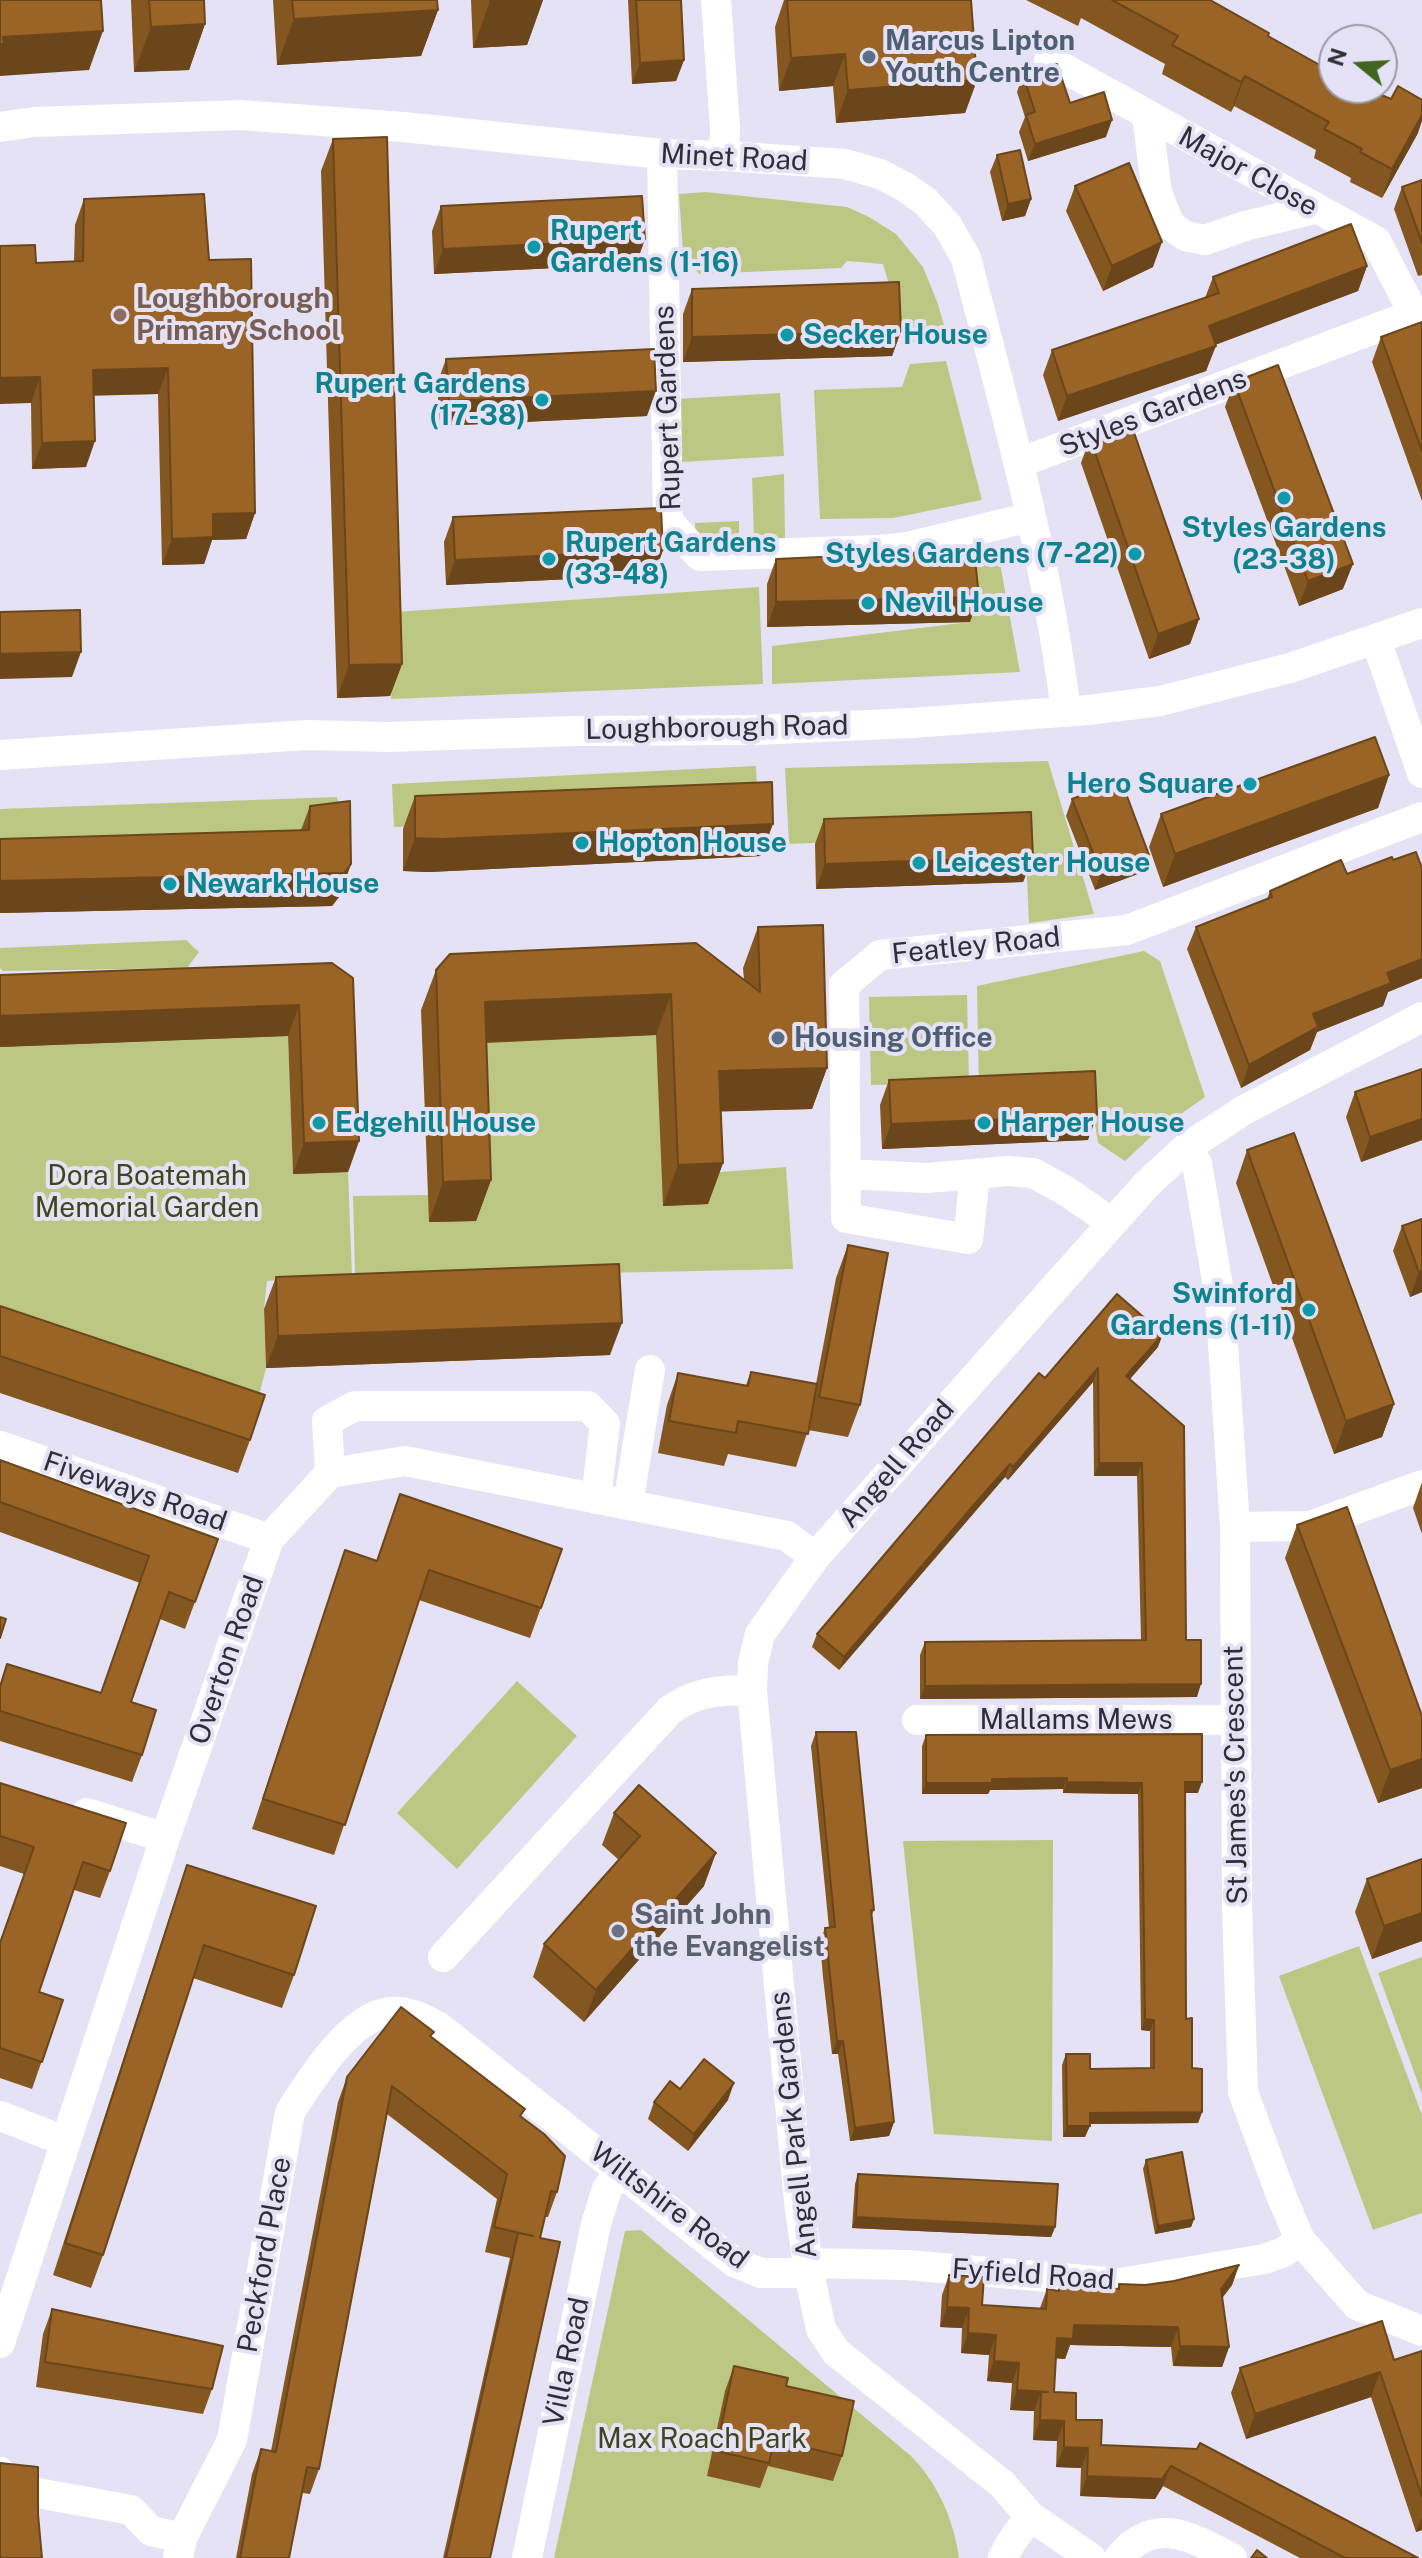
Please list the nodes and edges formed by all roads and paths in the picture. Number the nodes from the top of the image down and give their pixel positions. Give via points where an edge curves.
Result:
1 (716, 0) edge
2 (1049, 60) dead end
3 (1147, 116) junction
4 (0, 127) edge
5 (662, 154) junction
6 (724, 156) junction
7 (1315, 209) junction
8 (1418, 313) edge
9 (1019, 463) junction
10 (1031, 517) junction
11 (1422, 623) edge
12 (1376, 640) junction
13 (1066, 712) junction
14 (0, 755) edge
15 (1422, 773) edge
16 (1422, 817) edge
17 (1422, 1017) edge
18 (1186, 1148) junction
19 (845, 1174) junction
20 (975, 1175) junction
21 (1111, 1222) junction
22 (650, 1370) dead end
23 (0, 1446) edge
24 (330, 1473) junction
25 (1422, 1485) edge
26 (596, 1499) junction
27 (628, 1504) junction
28 (1235, 1527) junction
29 (269, 1539) junction
30 (815, 1557) junction
31 (752, 1690) junction
32 (917, 1720) dead end
33 (1235, 1720) junction
34 (62, 1805) edge
35 (165, 1838) junction
36 (443, 1957) dead end
37 (397, 2011) joint
38 (0, 2116) edge
39 (65, 2141) junction
40 (620, 2172) junction
41 (1300, 2240) junction
42 (808, 2268) junction
43 (1422, 2331) edge
44 (0, 2343) edge
45 (0, 2472) edge
46 (1030, 2516) junction
47 (180, 2548) edge
48 (527, 2558) edge
49 (1003, 2558) edge
50 (1091, 2558) edge
51 (1119, 2558) edge
52 (1232, 2558) edge

1 - 6 street
2 - 3 street, Major Close
3 - 7 street, Major Close
3 - 7 street via 1157,193 1170,225 1185,236 1205,240
4 - 5 street, Minet Road via 241,115
5 - 6 street, Minet Road
5 - 10 street, Rupert Gardens via 668,521 700,556 907,547
6 - 9 street, Minet Road via 845,164 880,174 925,201 966,258
7 - 8 street, Major Close via 1376,241
8 - 9 street, Styles Gardens
9 - 10 street, Minet Road
10 - 13 street, Minet Road
11 - 12 street, Loughborough Road
12 - 13 street, Loughborough Road via 1160,701
12 - 15 street
13 - 14 street, Loughborough Road via 754,730 307,735
16 - 19 street, Featley Road via 1127,930 880,955 844,985
17 - 18 street, Angell Road via 1244,1110
18 - 21 street, Angell Road
18 - 28 street, St James's Crescent via 1197,1163 1220,1298
19 - 20 street
19 - 20 street, Featley Road via 846,1218 968,1239
20 - 21 street via 1033,1173
21 - 30 street, Angell Road
22 - 27 street
23 - 29 street, Fiveways Road
24 - 26 street via 405,1461
24 - 26 street via 327,1421 355,1406 588,1406 605,1424
24 - 29 street, Overton Road
25 - 28 street via 1310,1526
26 - 27 street
27 - 30 street via 787,1536
28 - 33 street, St James's Crescent
29 - 35 street, Overton Road
30 - 31 street, Angell Road via 760,1634
31 - 36 street via 713,1690 670,1710
31 - 42 street, Angell Park Gardens
32 - 33 street, Mallams Mews
33 - 41 street, St James's Crescent via 1243,2092
34 - 35 street
35 - 39 street, Overton Road
37 - 40 street, Wiltshire Road via 439,2027
37 - 47 street, Peckford Place via 372,2017 352,2031 290,2112 232,2440
38 - 39 street
39 - 44 street, Overton Road
40 - 42 street, Wiltshire Road via 744,2268 761,2273
40 - 48 street, Villa Road via 607,2189 596,2224
41 - 42 street, Fyfield Road via 1264,2259 1120,2283 906,2265
41 - 43 street, St James's Crescent via 1357,2305
42 - 46 street via 821,2329 836,2352 1002,2484
45 - 47 street, Peckford Place via 16,2489 131,2510 151,2531
46 - 49 street
46 - 50 street
51 - 52 street via 1130,2545 1168,2531

